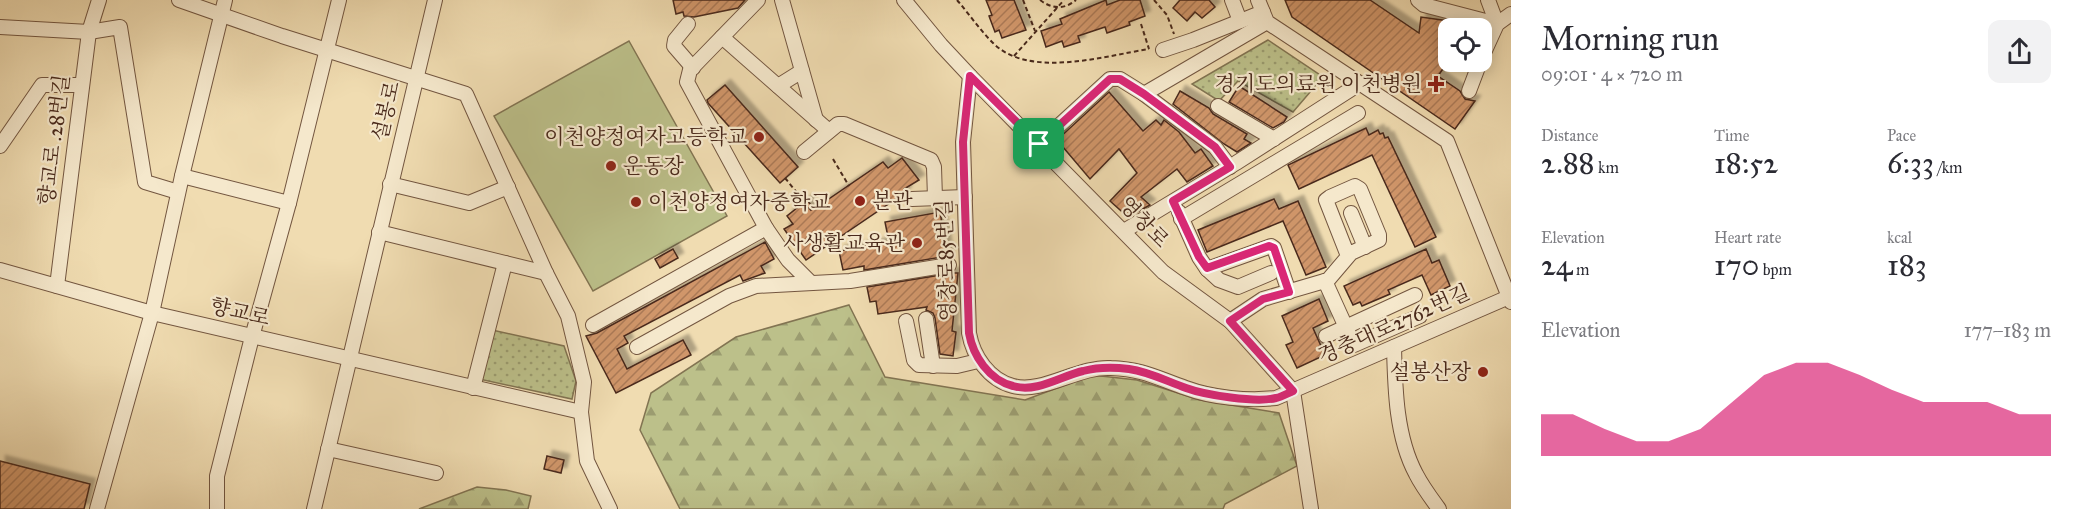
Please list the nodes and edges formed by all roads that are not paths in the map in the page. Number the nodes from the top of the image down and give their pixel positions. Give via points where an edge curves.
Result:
1 (99, 0) edge
2 (179, 0) edge
3 (225, 0) edge
4 (339, 0) edge
5 (435, 0) edge
6 (759, 0) edge
7 (782, 0) edge
8 (904, 0) edge
9 (1232, 0) edge
10 (1418, 0) edge
11 (1488, 0) edge
12 (1453, 7) edge
13 (1262, 11) edge
14 (221, 14) junction
15 (1511, 14) edge
16 (1240, 21) junction
17 (688, 24) dead end
18 (1497, 24) junction
19 (0, 27) edge
20 (89, 32) junction
21 (1492, 35) edge
22 (722, 37) junction
23 (326, 50) junction
24 (1163, 50) dead end
25 (693, 68) junction
26 (802, 71) junction
27 (1476, 72) edge
28 (970, 76) junction
29 (416, 78) junction
30 (1359, 84) junction
31 (82, 85) junction
32 (778, 86) junction
33 (1469, 90) dead end
34 (1144, 94) junction
35 (1218, 106) dead end
36 (1358, 113) dead end
37 (816, 120) junction
38 (829, 131) junction
39 (1274, 139) junction
40 (1039, 144) junction
41 (0, 146) edge
42 (804, 152) dead end
43 (1230, 167) junction
44 (182, 176) junction
45 (390, 184) junction
46 (507, 187) junction
47 (178, 192) junction
48 (965, 197) junction
49 (934, 198) junction
50 (912, 199) dead end
51 (1173, 201) junction
52 (289, 203) junction
53 (1351, 213) dead end
54 (1181, 219) junction
55 (766, 228) junction
56 (1124, 231) junction
57 (379, 232) junction
58 (1365, 247) junction
59 (1348, 256) junction
60 (505, 263) junction
61 (949, 265) dead end
62 (1207, 268) junction
63 (0, 270) edge
64 (546, 273) junction
65 (1271, 273) dead end
66 (1325, 281) junction
67 (811, 283) junction
68 (57, 286) junction
69 (1289, 292) junction
70 (1415, 295) dead end
71 (1510, 298) edge
72 (152, 313) junction
73 (1420, 316) dead end
74 (926, 320) dead end
75 (906, 321) dead end
76 (1230, 321) junction
77 (593, 325) dead end
78 (1345, 327) junction
79 (1326, 336) dead end
80 (252, 337) junction
81 (637, 347) dead end
82 (1394, 347) junction
83 (348, 360) junction
84 (978, 361) junction
85 (933, 366) junction
86 (473, 388) junction
87 (1293, 391) junction
88 (581, 412) junction
89 (328, 449) junction
90 (436, 473) dead end
91 (97, 509) edge
92 (217, 509) edge
93 (314, 509) edge
94 (610, 509) edge
95 (1311, 509) edge
96 (1439, 509) edge

1 - 20 street, 향교로 .28번길
2 - 14 street
3 - 14 street
4 - 23 street
5 - 29 street, 설봉로
6 - 22 street
7 - 26 street
8 - 28 street, 영창로
9 - 16 street
10 - 12 street via 1424,5
11 - 18 street
12 - 18 street
13 - 16 street
13 - 30 street
13 - 34 street
14 - 23 street
14 - 44 street
15 - 18 street
16 - 24 street
17 - 25 street via 674,46
18 - 21 street
19 - 20 street
20 - 31 street, 향교로 .28번길
20 - 47 street via 120,27 145,182
22 - 25 street
22 - 32 street
23 - 29 street
23 - 52 street
25 - 55 street via 686,78 688,87
26 - 32 street
26 - 37 street
27 - 33 street
28 - 40 street, 영창로
28 - 48 street, 영창로85번길 via 963,142
29 - 45 street, 설봉로
29 - 46 street via 466,94
30 - 39 street
30 - 71 street via 1447,141
31 - 41 street via 42,85
31 - 68 street, 향교로 .28번길
32 - 37 street
34 - 40 street via 1120,79 1110,79
34 - 43 street via 1215,147
35 - 39 street
36 - 54 street
37 - 38 street
38 - 42 street
38 - 49 street via 844,124 931,160
39 - 43 street
40 - 56 street, 영창로
43 - 51 street
44 - 47 street
44 - 52 street
45 - 46 street via 469,203
45 - 57 street, 설봉로
46 - 64 street
47 - 72 street
48 - 49 street
48 - 84 street, 영창로85번길 via 969,333
49 - 50 street
51 - 54 street
51 - 56 street
52 - 80 street
53 - 58 street
54 - 62 street
55 - 67 street via 788,261
55 - 77 street
56 - 76 street, 영창로 via 1168,277
57 - 60 street
57 - 83 street, 설봉로
58 - 59 street
58 - 59 street via 1380,237 1360,189 1355,186 1326,200
59 - 66 street
60 - 64 street
60 - 86 street
61 - 67 street via 850,281
62 - 65 street via 1219,280 1238,287
62 - 69 street via 1271,246
63 - 68 street, 향교로
64 - 88 street via 568,316 584,382
66 - 69 street
66 - 78 street
67 - 81 street via 773,284 741,291
68 - 72 street, 향교로
69 - 76 street via 1263,299
70 - 78 street
71 - 82 street, 경충대로2762번길
72 - 80 street, 향교로
72 - 91 street
73 - 78 street via 1356,345
74 - 85 street
75 - 85 street via 915,362
76 - 87 street, 영창로
78 - 79 street
80 - 83 street, 향교로
80 - 92 street via 217,476
82 - 87 street, 경충대로2762번길
82 - 96 street via 1395,394 1405,450
83 - 86 street, 향교로
83 - 89 street, 설봉로
84 - 85 street
84 - 87 street, 영창로85번길 via 999,381 1013,387 1032,388 1083,371 1108,368 1150,374 1205,394 1266,399
86 - 88 street, 향교로
87 - 95 street
88 - 94 street via 587,461
89 - 90 street
89 - 93 street, 설봉로

